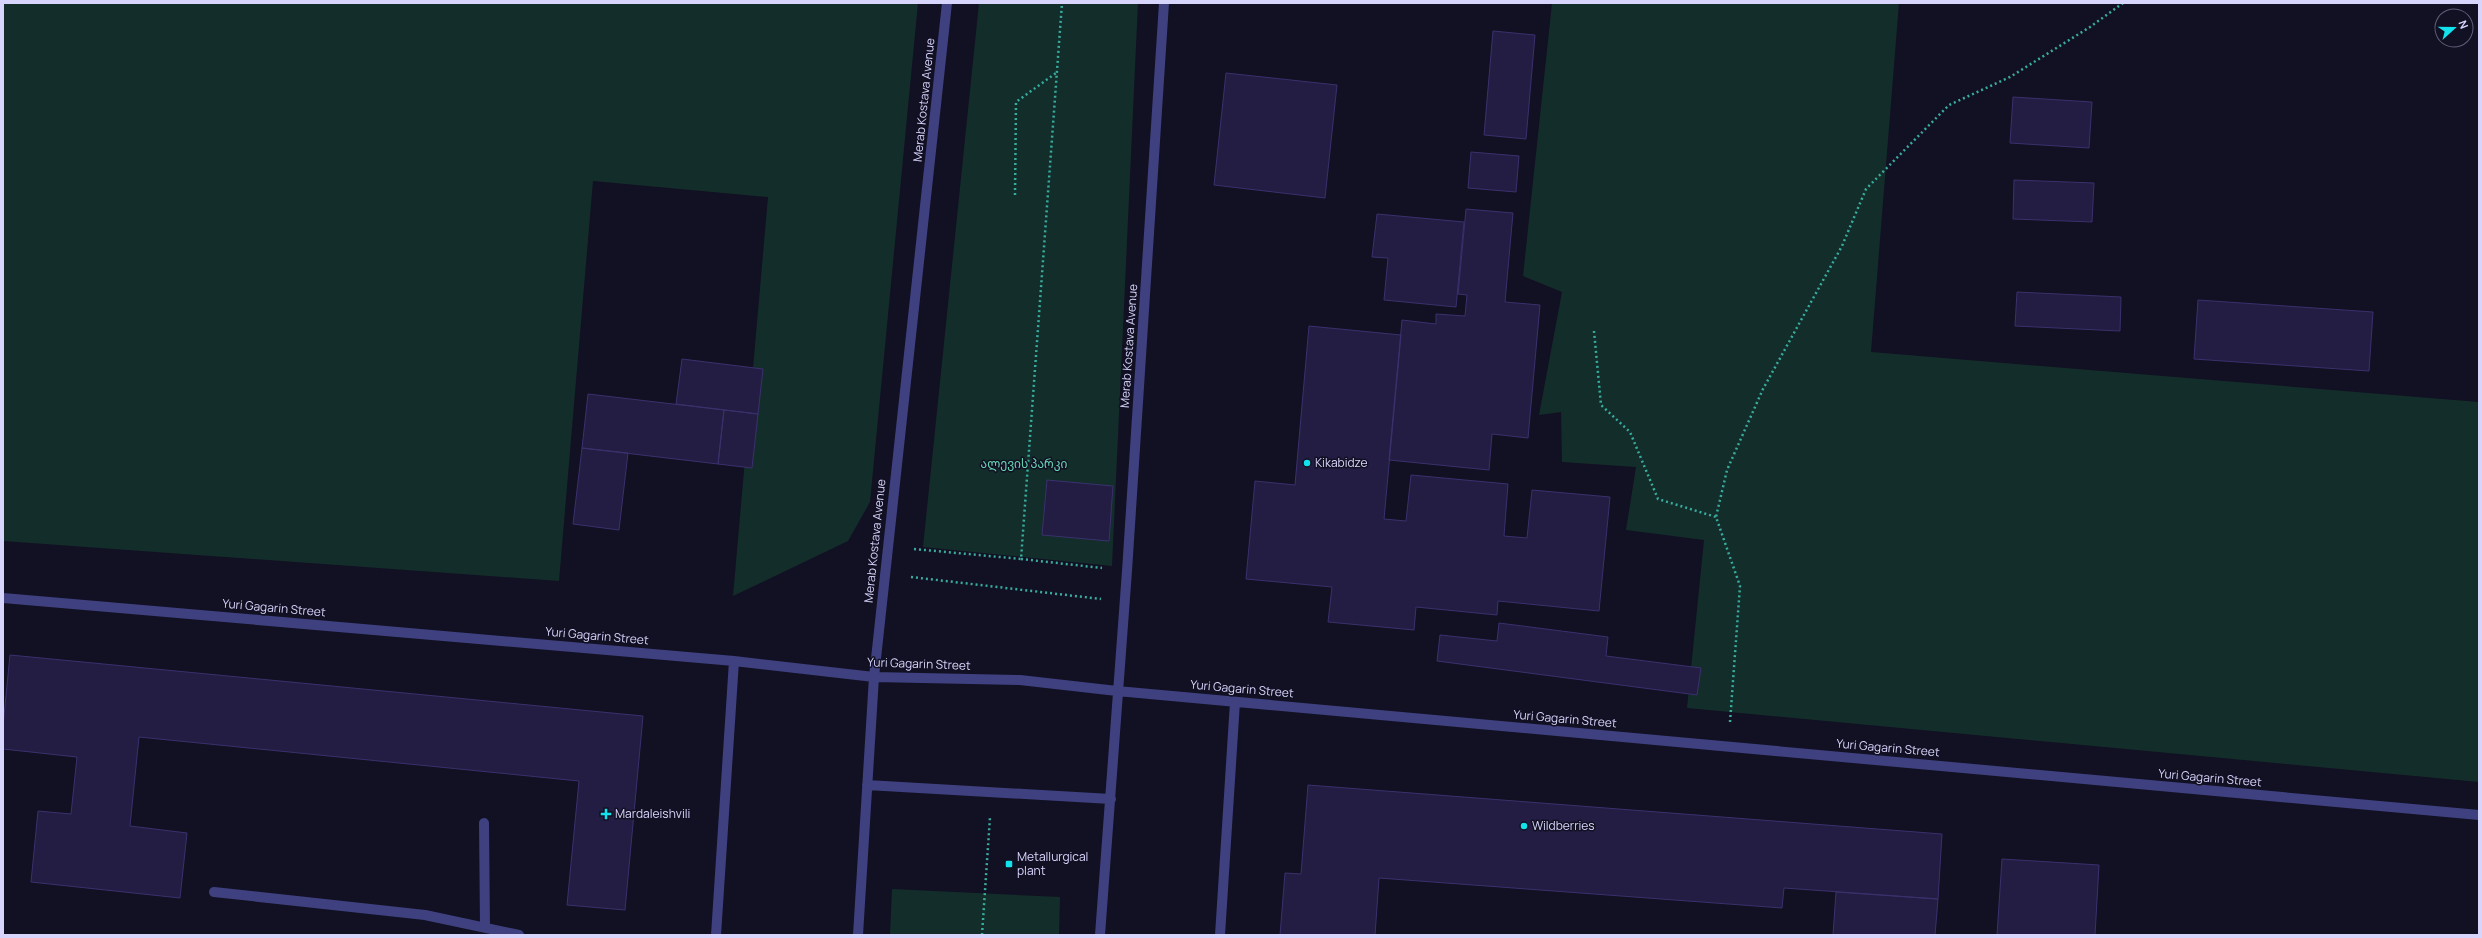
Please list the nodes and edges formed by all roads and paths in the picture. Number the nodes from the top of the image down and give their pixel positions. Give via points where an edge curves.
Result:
1 (947, 3) edge
2 (1062, 3) edge
3 (1164, 3) edge
4 (2123, 3) edge
5 (1057, 72) junction
6 (1015, 195) dead end
7 (1594, 331) dead end
8 (1716, 517) junction
9 (888, 546) junction
10 (1021, 560) junction
11 (1127, 571) junction
12 (884, 574) junction
13 (3, 598) edge
14 (1125, 602) junction
15 (734, 660) junction
16 (874, 677) junction
17 (1117, 691) junction
18 (1235, 702) junction
19 (1728, 747) junction
20 (867, 785) junction
21 (992, 792) junction
22 (1111, 799) junction
23 (2479, 815) edge
24 (484, 823) dead end
25 (214, 892) dead end
26 (485, 928) junction
27 (519, 935) edge
28 (716, 935) edge
29 (858, 935) edge
30 (982, 935) edge
31 (1100, 935) edge
32 (1220, 935) edge

1 - 9 street, Merab Kostava Avenue
2 - 5 path
3 - 11 street, Merab Kostava Avenue
4 - 8 path via 2090,27 2010,76 1949,105 1866,189 1842,246 1763,389 1727,470
5 - 6 path via 1016,102
5 - 10 path
7 - 8 path via 1601,405 1630,432 1658,499
8 - 19 path via 1740,586
9 - 10 path
9 - 12 street, Merab Kostava Avenue
10 - 11 path
11 - 14 street, Merab Kostava Avenue
12 - 14 path
12 - 16 street, Merab Kostava Avenue
13 - 15 street, Yuri Gagarin Street
14 - 17 street, Merab Kostava Avenue
15 - 16 street, Yuri Gagarin Street
15 - 28 street
16 - 17 street, Yuri Gagarin Street via 1020,680
16 - 20 street, Merab Kostava Avenue
17 - 18 street, Yuri Gagarin Street
17 - 22 street, Merab Kostava Avenue
18 - 19 street, Yuri Gagarin Street
18 - 32 street
19 - 23 street, Yuri Gagarin Street
20 - 21 street
20 - 29 street, Merab Kostava Avenue
21 - 22 street
21 - 30 path
22 - 31 street, Merab Kostava Avenue
24 - 26 street
25 - 26 street via 425,915
26 - 27 street

